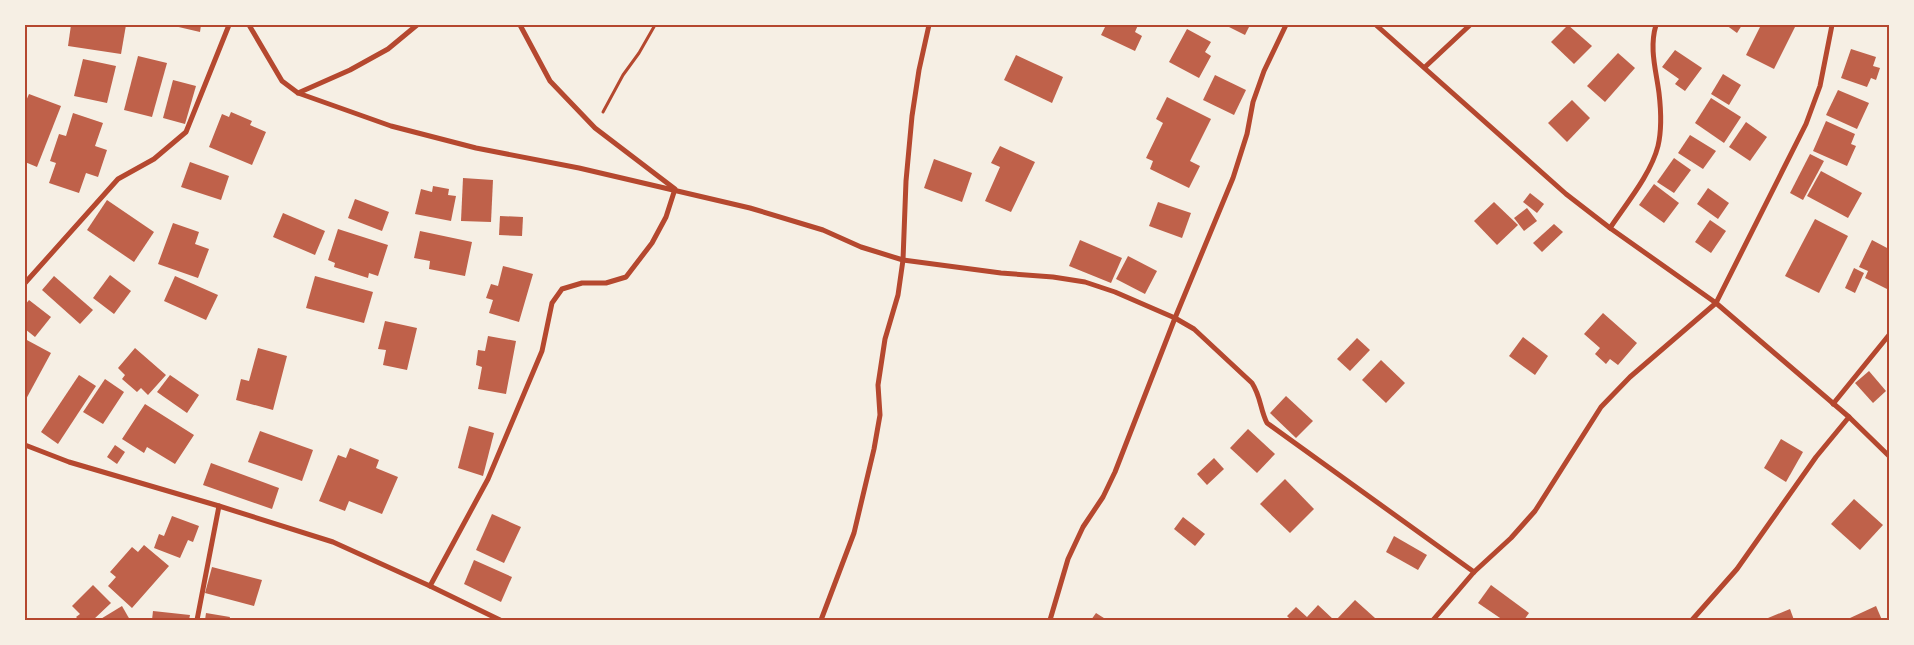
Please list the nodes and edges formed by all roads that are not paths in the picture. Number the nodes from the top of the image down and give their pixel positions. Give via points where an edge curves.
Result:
1 (229, 25) edge
2 (249, 25) edge
3 (417, 25) edge
4 (520, 25) edge
5 (929, 25) edge
6 (1286, 25) edge
7 (1376, 25) edge
8 (1470, 25) edge
9 (1656, 25) edge
10 (1832, 25) edge
11 (1425, 67) junction
12 (298, 93) junction
13 (675, 189) junction
14 (1610, 228) junction
15 (903, 260) junction
16 (25, 283) edge
17 (1716, 303) junction
18 (1175, 318) junction
19 (1889, 335) edge
20 (1833, 404) junction
21 (1848, 417) junction
22 (25, 445) edge
23 (1889, 456) edge
24 (219, 506) junction
25 (1474, 572) junction
26 (430, 586) junction
27 (197, 620) edge
28 (500, 620) edge
29 (821, 620) edge
30 (1050, 620) edge
31 (1434, 620) edge
32 (1692, 620) edge

1 - 16 street via 186,132 154,159 118,179
2 - 12 street via 282,81
3 - 12 street via 388,49
4 - 13 street via 550,81 595,128
5 - 15 street via 912,116
6 - 18 street via 1264,71 1233,178
7 - 11 street
8 - 11 street
9 - 14 street via 1653,57 1661,118 1658,146 1650,167
10 - 17 street via 1820,86 1806,124
11 - 14 street via 1566,194
12 - 13 street via 391,126 476,148
13 - 15 street via 823,230 861,247
13 - 26 street via 652,244 626,277 562,289 552,303 542,351 488,478
14 - 17 street
15 - 18 street via 1085,282
15 - 29 street via 878,385 880,415 874,449 854,533
17 - 20 street
17 - 25 street via 1630,377 1601,407 1535,511
18 - 25 street via 1194,329 1252,383 1259,393 1262,414 1267,423
18 - 30 street via 1116,472 1068,559
19 - 20 street
20 - 21 street
21 - 23 street
21 - 32 street via 1737,569
22 - 24 street via 68,462
24 - 26 street via 333,542
24 - 27 street
25 - 31 street
26 - 28 street

